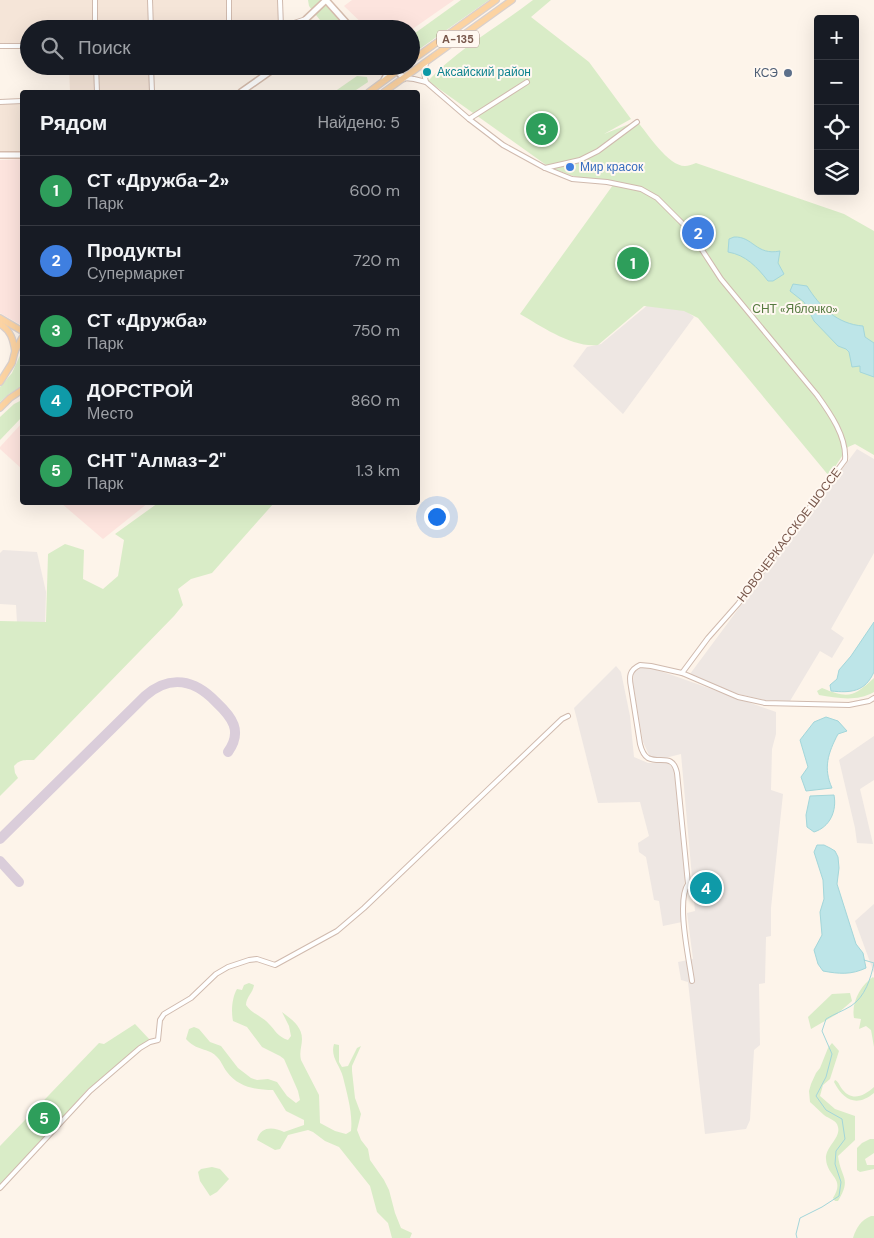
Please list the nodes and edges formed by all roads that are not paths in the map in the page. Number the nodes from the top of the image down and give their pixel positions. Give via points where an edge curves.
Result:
1 (95, 0) edge
2 (150, 0) edge
3 (229, 0) edge
4 (280, 0) edge
5 (326, 0) edge
6 (496, 0) edge
7 (512, 0) edge
8 (306, 19) joint
9 (95, 20) edge
10 (151, 20) edge
11 (230, 20) edge
12 (279, 20) edge
13 (303, 20) edge
14 (344, 20) edge
15 (0, 46) edge
16 (20, 46) edge
17 (420, 54) edge
18 (426, 61) junction
19 (420, 66) edge
20 (96, 75) edge
21 (151, 75) edge
22 (265, 75) edge
23 (386, 75) edge
24 (392, 75) edge
25 (397, 75) edge
26 (400, 75) edge
27 (408, 75) edge
28 (404, 78) junction
29 (426, 82) junction
30 (527, 82) dead end
31 (380, 84) junction
32 (97, 90) edge
33 (152, 90) edge
34 (244, 90) edge
35 (372, 90) edge
36 (382, 90) edge
37 (387, 90) edge
38 (20, 101) edge
39 (0, 102) edge
40 (469, 119) junction
41 (637, 122) dead end
42 (0, 155) edge
43 (20, 155) edge
44 (545, 168) junction
45 (0, 318) edge
46 (0, 324) edge
47 (20, 329) edge
48 (20, 342) edge
49 (15, 351) junction
50 (0, 382) edge
51 (20, 391) edge
52 (0, 408) edge
53 (682, 673) junction
54 (874, 698) edge
55 (568, 716) dead end
56 (692, 981) dead end
57 (0, 1188) edge

1 - 9 street
2 - 10 street
3 - 11 street
4 - 12 street
5 - 8 street
5 - 14 street
6 - 17 main road, А-135
7 - 18 main road, А-135
8 - 13 street
15 - 16 street
18 - 19 main road, А-135
18 - 29 street
20 - 32 street
21 - 33 street
22 - 34 street
23 - 31 street
24 - 31 main road
25 - 36 main road via 398,78
26 - 28 street
27 - 28 main road, А-135
28 - 29 street
28 - 37 main road, А-135
29 - 40 street, НОВОЧЕРКАССКОЕ ШОССЕ
30 - 40 street
31 - 35 main road
38 - 39 street
40 - 44 street, НОВОЧЕРКАССКОЕ ШОССЕ via 503,145
41 - 44 street via 580,160
42 - 43 street
44 - 53 street, НОВОЧЕРКАССКОЕ ШОССЕ via 572,179 641,188 657,198 689,230 721,279 817,395 843,442 845,460 738,604
45 - 47 main road
46 - 49 main road via 9,331
48 - 49 main road
49 - 50 main road via 12,363
51 - 52 main road
53 - 54 street via 738,697 765,703 849,705
53 - 56 street via 640,665 632,670 630,680 643,752 649,758 671,762 677,773 688,884 684,889 683,912
55 - 57 street via 337,931 275,965 257,959 228,967 191,998 164,1014 160,1020 158,1040 140,1048 90,1091

